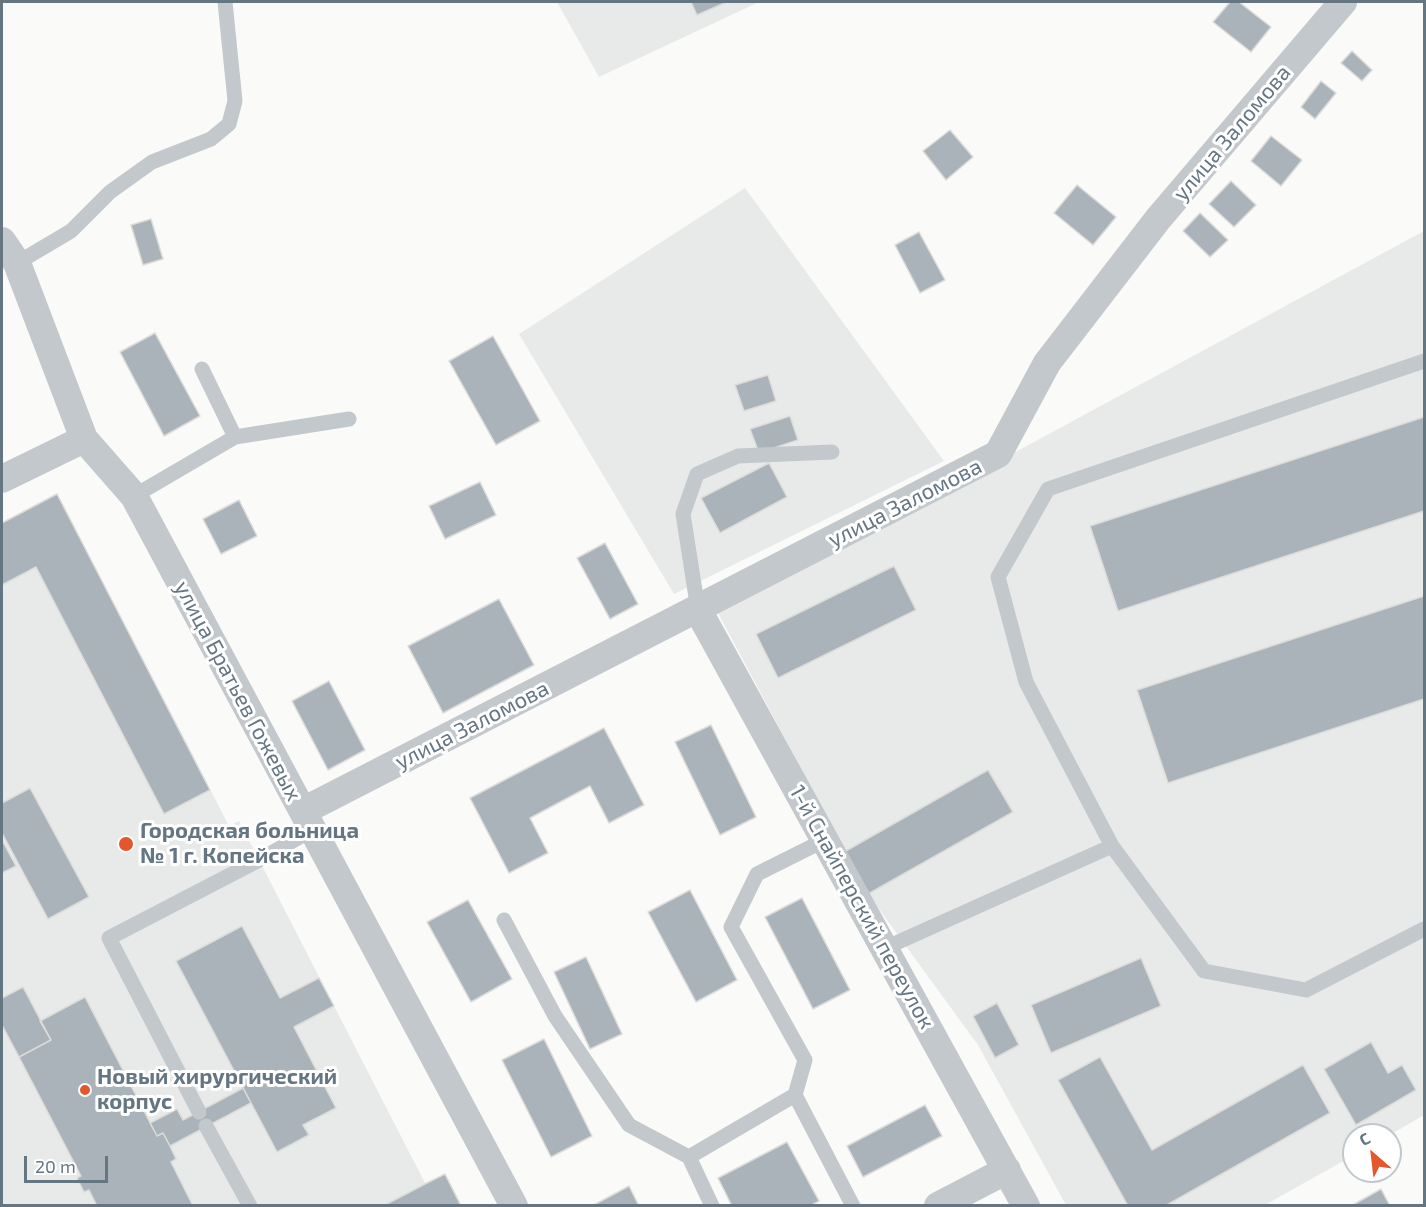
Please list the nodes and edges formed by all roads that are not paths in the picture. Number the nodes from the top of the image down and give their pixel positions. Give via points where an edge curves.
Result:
1 (225, 2) edge
2 (1343, 2) edge
3 (10, 252) edge
4 (1425, 361) edge
5 (202, 369) dead end
6 (349, 419) dead end
7 (235, 437) junction
8 (84, 439) junction
9 (832, 452) dead end
10 (2, 479) edge
11 (134, 496) junction
12 (698, 610) junction
13 (308, 820) junction
14 (825, 840) junction
15 (1112, 846) junction
16 (504, 920) dead end
17 (1425, 929) edge
18 (885, 948) junction
19 (795, 1095) junction
20 (199, 1112) dead end
21 (206, 1126) dead end
22 (689, 1157) junction
23 (1007, 1170) junction
24 (250, 1206) edge
25 (514, 1206) edge
26 (712, 1206) edge
27 (853, 1206) edge
28 (938, 1206) edge
29 (1026, 1206) edge

1 - 3 lane via 235,101 229,123 211,139 152,162 110,192 71,231
2 - 12 street, улица Заломова via 1158,219 1047,363 998,454
3 - 8 street, улица Братьев Гожевых
4 - 15 lane via 1048,489 999,577 1026,682
5 - 7 lane
6 - 7 lane
7 - 11 lane
8 - 10 street
8 - 11 street, улица Братьев Гожевых
9 - 12 lane via 738,456 697,474 683,514
11 - 13 street, улица Братьев Гожевых
12 - 13 street, улица Заломова
12 - 14 street, 1-й Снайперский переулок
13 - 20 lane via 259,860 109,938
13 - 25 street, улица Братьев Гожевых
14 - 18 street, 1-й Снайперский переулок
14 - 19 lane via 758,874 731,927 805,1060
15 - 17 lane via 1204,971 1306,990
15 - 18 lane
16 - 22 lane via 555,1016 629,1125
18 - 23 street, 1-й Снайперский переулок
19 - 22 lane
19 - 27 lane
21 - 24 lane
22 - 26 lane
23 - 28 street
23 - 29 street, 1-й Снайперский переулок

